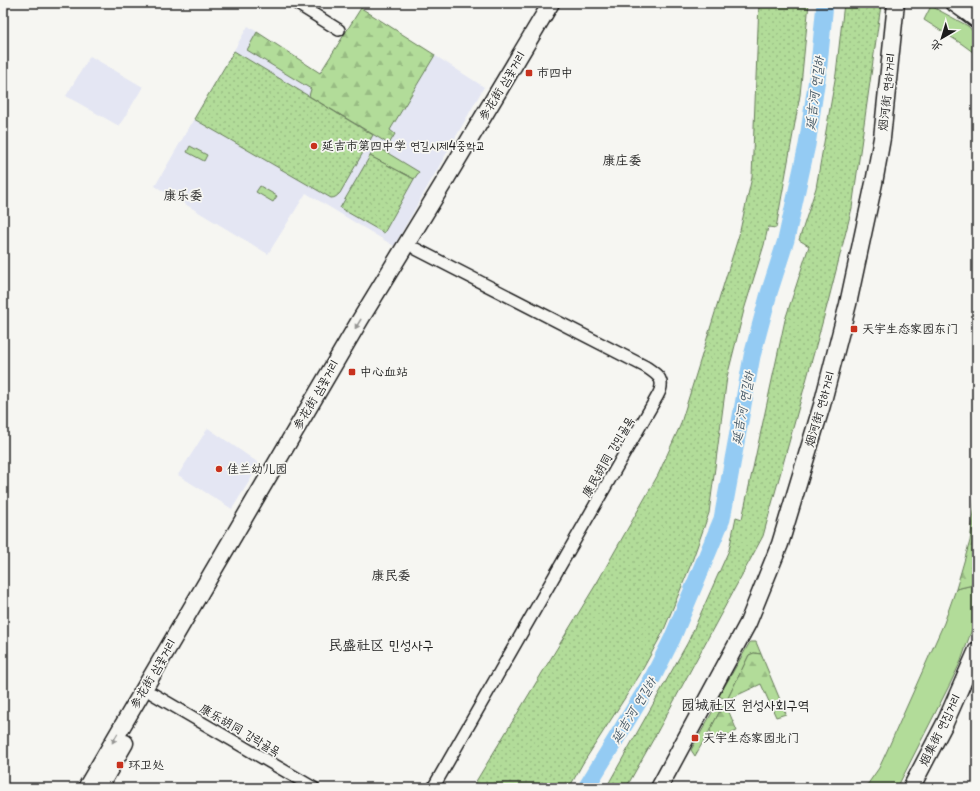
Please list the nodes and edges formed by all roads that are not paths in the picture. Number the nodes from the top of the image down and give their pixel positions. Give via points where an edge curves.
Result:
1 (296, 3) edge
2 (551, 3) edge
3 (562, 3) edge
4 (896, 3) edge
5 (954, 3) edge
6 (977, 20) edge
7 (339, 30) dead end
8 (416, 249) junction
9 (977, 650) edge
10 (153, 694) junction
11 (86, 788) edge
12 (99, 788) edge
13 (314, 788) edge
14 (433, 788) edge
15 (659, 788) edge
16 (911, 788) edge

1 - 7 street
2 -> 11 main road, 参花街 삼꽃거리 via 360,320
3 - 8 main road, 参花街 삼꽃거리
4 - 15 main road, 烟河街 연하거리 via 882,138 874,184 848,304 822,405 780,544 748,623
5 - 6 main road
8 - 10 main road, 参花街 삼꽃거리
8 - 14 street, 康民胡同 강민골목 via 646,367 659,377 662,385
9 - 16 main road, 烟集街 연집거리 via 945,723
10 - 12 main road, 参花街 삼꽃거리
10 - 13 street, 康乐胡同 강락골목

